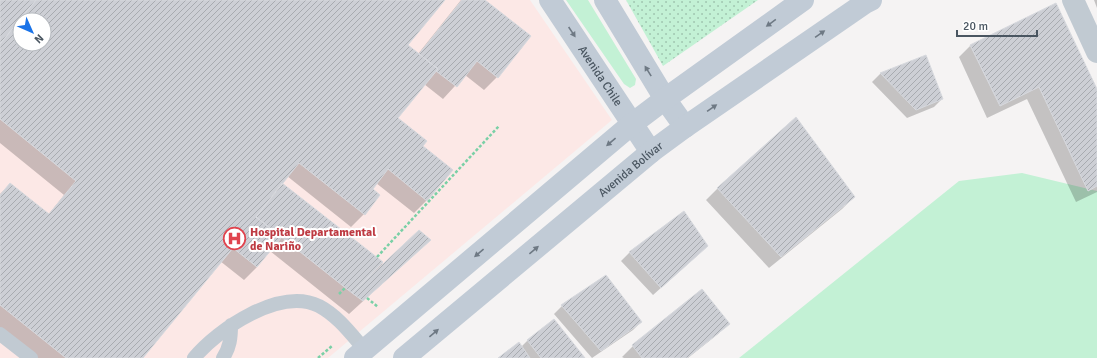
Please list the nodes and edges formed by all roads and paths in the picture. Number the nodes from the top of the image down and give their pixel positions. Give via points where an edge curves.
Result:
1 (550, 0) edge
2 (605, 0) edge
3 (802, 0) edge
4 (871, 0) edge
5 (1073, 0) edge
6 (1097, 52) edge
7 (665, 99) junction
8 (632, 124) junction
9 (499, 126) dead end
10 (685, 127) junction
11 (651, 152) junction
12 (377, 257) dead end
13 (367, 298) dead end
14 (384, 303) dead end
15 (231, 325) junction
16 (349, 332) junction
17 (0, 334) edge
18 (360, 354) edge
19 (27, 357) edge
20 (194, 358) edge
21 (223, 358) edge
22 (318, 358) edge
23 (404, 358) edge

1 -> 8 main road, Avenida Chile
7 -> 2 main road
3 -> 7 main road
10 -> 4 main road, Avenida Bolívar
5 - 6 street
7 - 8 main road
7 - 10 main road
8 - 11 main road, Avenida Chile
8 -> 18 main road
9 - 12 path
10 - 11 main road, Avenida Bolívar
23 -> 11 main road, Avenida Bolívar
13 - 14 path via 378,308
15 - 16 lane via 259,310 301,301 328,311
15 - 20 lane via 202,348
15 - 21 lane via 231,340
16 - 18 lane
16 - 22 path
17 - 19 lane

